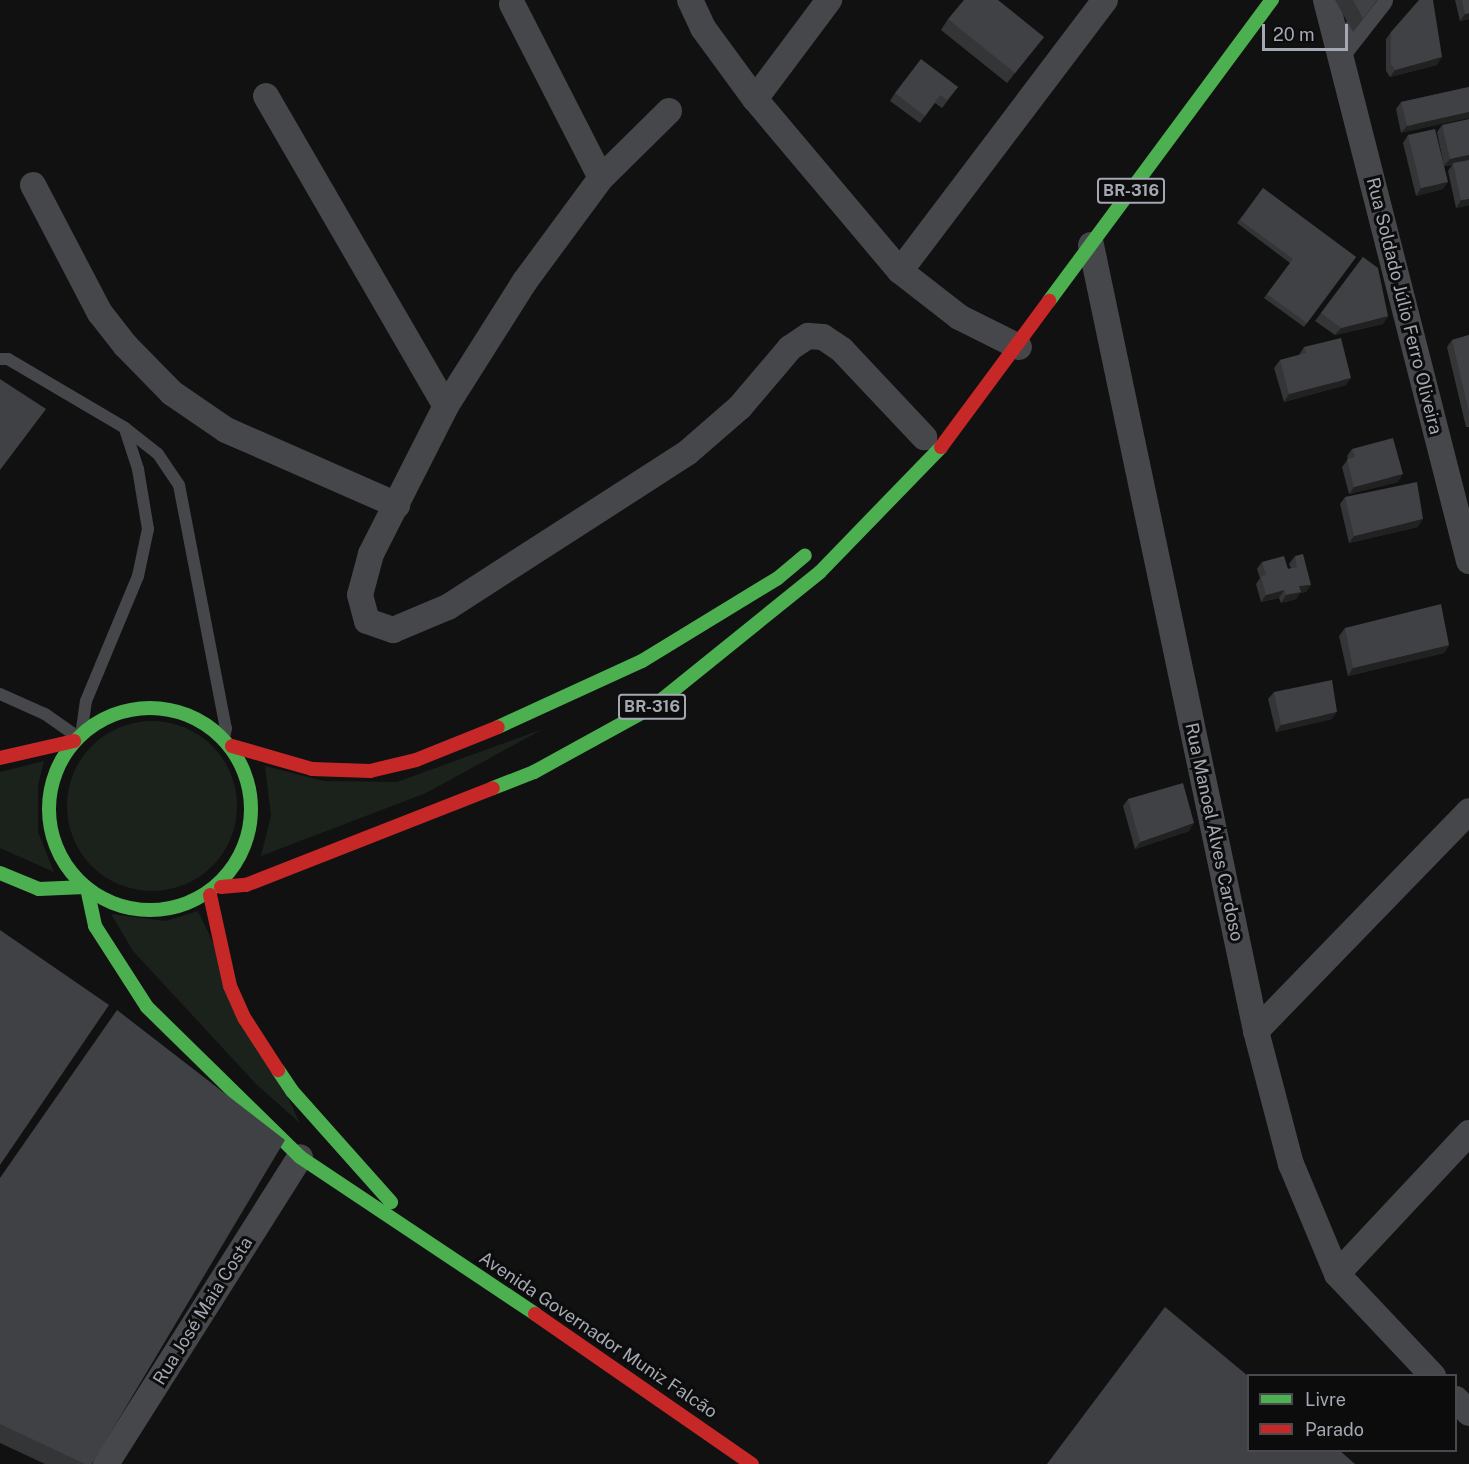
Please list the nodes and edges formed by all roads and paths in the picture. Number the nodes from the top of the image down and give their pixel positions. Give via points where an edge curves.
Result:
1 (690, 0) edge
2 (829, 0) edge
3 (1105, 0) edge
4 (1272, 0) edge
5 (1326, 0) edge
6 (1380, 0) edge
7 (512, 4) dead end
8 (1340, 51) junction
9 (266, 96) dead end
10 (755, 99) junction
11 (669, 111) dead end
12 (601, 178) junction
13 (33, 185) dead end
14 (1091, 245) junction
15 (900, 271) junction
16 (1019, 347) junction
17 (0, 359) edge
18 (991, 383) junction
19 (446, 406) junction
20 (125, 428) junction
21 (920, 441) joint
22 (397, 505) junction
23 (814, 548) dead end
24 (1468, 555) edge
25 (0, 694) edge
26 (78, 738) junction
27 (228, 742) junction
28 (0, 758) edge
29 (1469, 811) edge
30 (0, 873) edge
31 (86, 887) junction
32 (215, 891) junction
33 (1256, 1031) junction
34 (1469, 1133) edge
35 (300, 1157) junction
36 (423, 1237) junction
37 (1337, 1274) junction
38 (1431, 1374) edge
39 (1457, 1401) edge
40 (1469, 1413) edge
41 (106, 1464) edge
42 (752, 1464) edge

1 - 10 street via 703,28
2 - 10 street
3 - 15 street
4 - 14 main road, BR-316
5 - 8 street, Rua Soldado Júlio Ferro Oliveira
6 - 8 street
7 - 12 street
8 - 24 street, Rua Soldado Júlio Ferro Oliveira
9 - 19 street
10 - 15 street
11 - 12 street
12 - 19 street via 525,281
13 - 22 street via 100,313 172,393 226,430
14 - 16 main road, BR-316
14 - 33 street, Rua Manoel Alves Cardoso
15 - 16 street via 959,316
16 - 18 main road, BR-316
17 - 20 lane via 8,359
18 - 21 main road, BR-316
18 - 32 main road, BR-316 via 937,452 820,572 654,706 534,772 246,885
19 - 22 street
20 - 26 lane via 138,469 147,529 138,576 86,701
20 - 27 lane via 158,454 179,485
21 - 22 street via 842,350 823,337 808,336 790,348 740,407 687,453 448,608 393,630 368,621 360,595 371,554
23 - 27 main road, BR-316 via 778,578 642,661 537,711 416,760 370,771 312,769
25 - 26 lane via 45,714
26 - 27 main road, BR-316 via 125,710 154,707 184,712
26 - 28 main road, BR-316
26 - 31 main road, BR-316 via 57,767 49,798 50,829 61,858
27 - 32 main road, BR-316 via 246,772 251,830
29 - 33 street
30 - 31 main road via 39,889
31 - 32 main road, BR-316 via 107,901 136,910 168,909
31 - 35 main road, Avenida Governador Muniz Falcão via 95,926 147,1006
32 - 36 main road, Avenida Governador Muniz Falcão via 230,986 245,1019 292,1091
33 - 37 street, Rua Manoel Alves Cardoso via 1291,1164
34 - 37 street
35 - 36 main road, Avenida Governador Muniz Falcão
35 - 41 street, Rua José Maia Costa
36 - 42 main road, Avenida Governador Muniz Falcão
37 - 38 street, Rua Manoel Alves Cardoso
39 - 40 street

